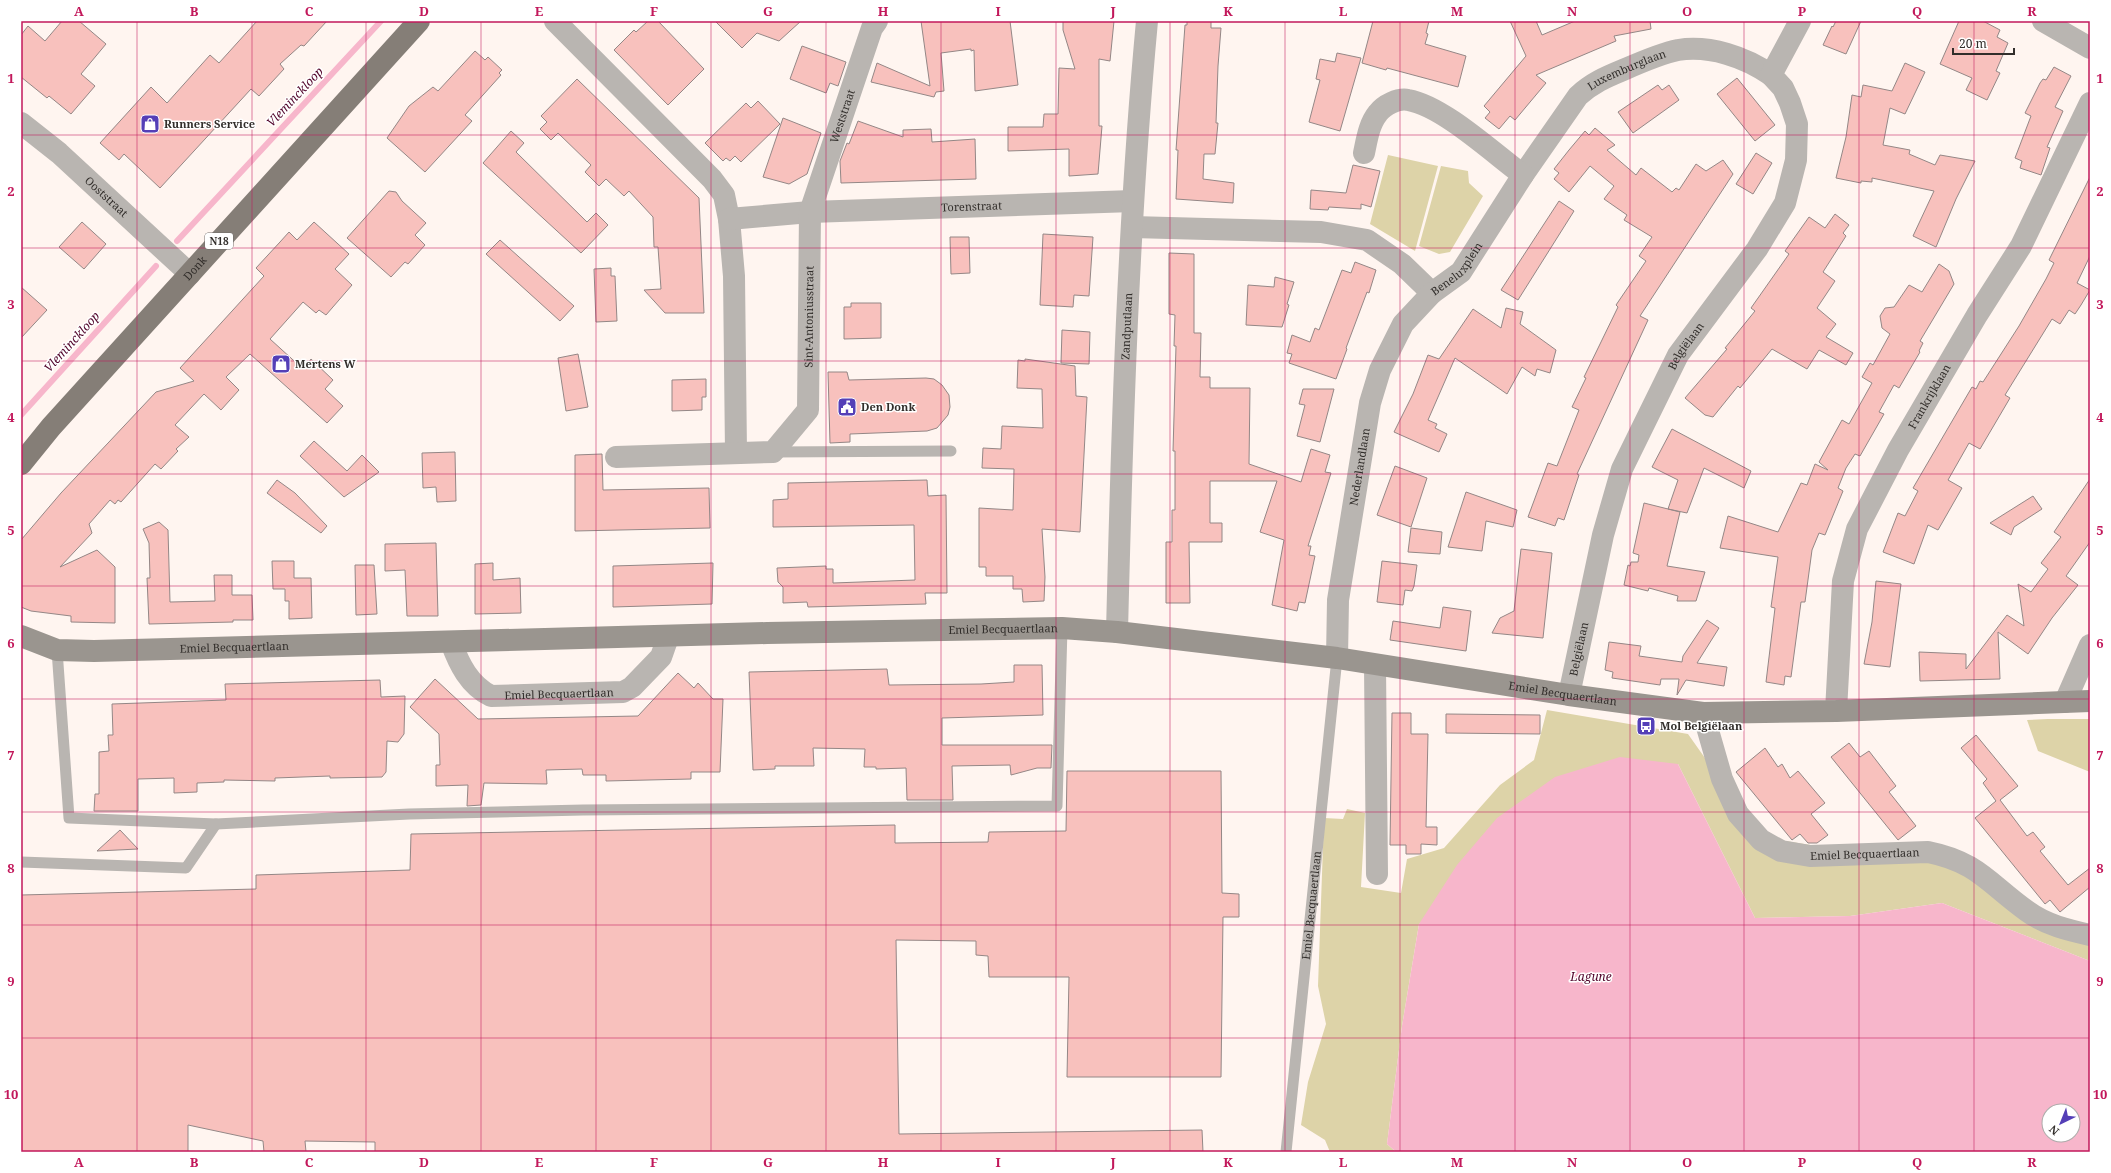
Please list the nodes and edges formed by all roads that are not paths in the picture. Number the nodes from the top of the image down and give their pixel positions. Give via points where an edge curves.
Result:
1 (419, 21) edge
2 (556, 21) edge
3 (877, 21) edge
4 (1147, 21) edge
5 (1800, 21) edge
6 (2044, 21) edge
7 (2090, 48) edge
8 (1771, 75) junction
9 (2090, 103) edge
10 (21, 123) edge
11 (1364, 153) dead end
12 (1523, 175) junction
13 (1133, 201) junction
14 (810, 212) junction
15 (729, 219) junction
16 (1132, 227) junction
17 (190, 274) junction
18 (1432, 293) junction
19 (951, 451) dead end
20 (773, 452) junction
21 (736, 453) junction
22 (616, 457) dead end
23 (21, 464) edge
24 (1062, 628) junction
25 (1117, 632) junction
26 (21, 636) edge
27 (668, 637) junction
28 (451, 642) junction
29 (2090, 645) edge
30 (58, 650) junction
31 (1336, 658) junction
32 (1375, 665) junction
33 (1569, 695) junction
34 (2090, 701) edge
35 (2065, 702) junction
36 (1836, 711) junction
37 (1703, 713) junction
38 (216, 824) junction
39 (21, 862) edge
40 (1377, 874) dead end
41 (2090, 936) edge
42 (1286, 1152) edge

1 - 17 main road, Donk / N18
2 - 15 street via 712,179 724,196
3 - 14 street, Weststraat via 872,28
4 - 13 street, Zandputlaan
5 - 8 street
6 - 7 street
8 - 12 street, Luxemburglaan via 1756,64 1704,49 1677,50 1632,66 1590,84 1578,96
8 - 33 street, Belgiëlaan via 1783,88 1797,124 1796,160 1784,203 1757,249 1678,355 1622,469 1603,535
9 - 36 street, Frankrijklaan via 2021,246 1902,443 1857,529 1843,581
10 - 17 street, Ooststraat via 58,153
11 - 12 street via 1370,126 1378,112 1391,103 1406,99 1420,103 1446,117
12 - 18 street, Beneluxplein via 1461,272
13 - 14 street, Torenstraat
13 - 16 street, Zandputlaan
14 - 15 street
14 - 20 street, Sint-Antoniusstraat via 808,410
15 - 21 street via 734,276
16 - 18 street, Beneluxplein via 1321,232 1367,240 1402,264
16 - 25 street, Zandputlaan via 1122,433
17 - 23 main road, Donk / N18
18 - 31 street, Nederlandlaan via 1403,324 1380,370 1370,403 1338,600
19 - 20 lane
20 - 21 street
21 - 22 street
24 - 25 street, Emiel Becquaertlaan
24 - 27 street, Emiel Becquaertlaan
24 - 38 lane via 1057,806 583,810 409,814
25 - 31 street, Emiel Becquaertlaan
26 - 30 street, Emiel Becquaertlaan
27 - 28 street, Emiel Becquaertlaan
27 - 28 street, Emiel Becquaertlaan via 661,657 632,687 623,692 491,696 480,691 459,665
28 - 30 street, Emiel Becquaertlaan
29 - 35 street
30 - 38 lane via 68,818
31 - 32 street, Emiel Becquaertlaan
31 - 42 lane, Emiel Becquaertlaan
32 - 33 street, Emiel Becquaertlaan
32 - 40 street
33 - 37 street, Emiel Becquaertlaan
34 - 35 street, Emiel Becquaertlaan
35 - 36 street, Emiel Becquaertlaan
36 - 37 street, Emiel Becquaertlaan
37 - 41 street, Emiel Becquaertlaan via 1722,779 1738,814 1761,840 1781,851 1810,856 1928,852 1957,859 1986,876 2028,912 2058,928
38 - 39 lane via 186,868

